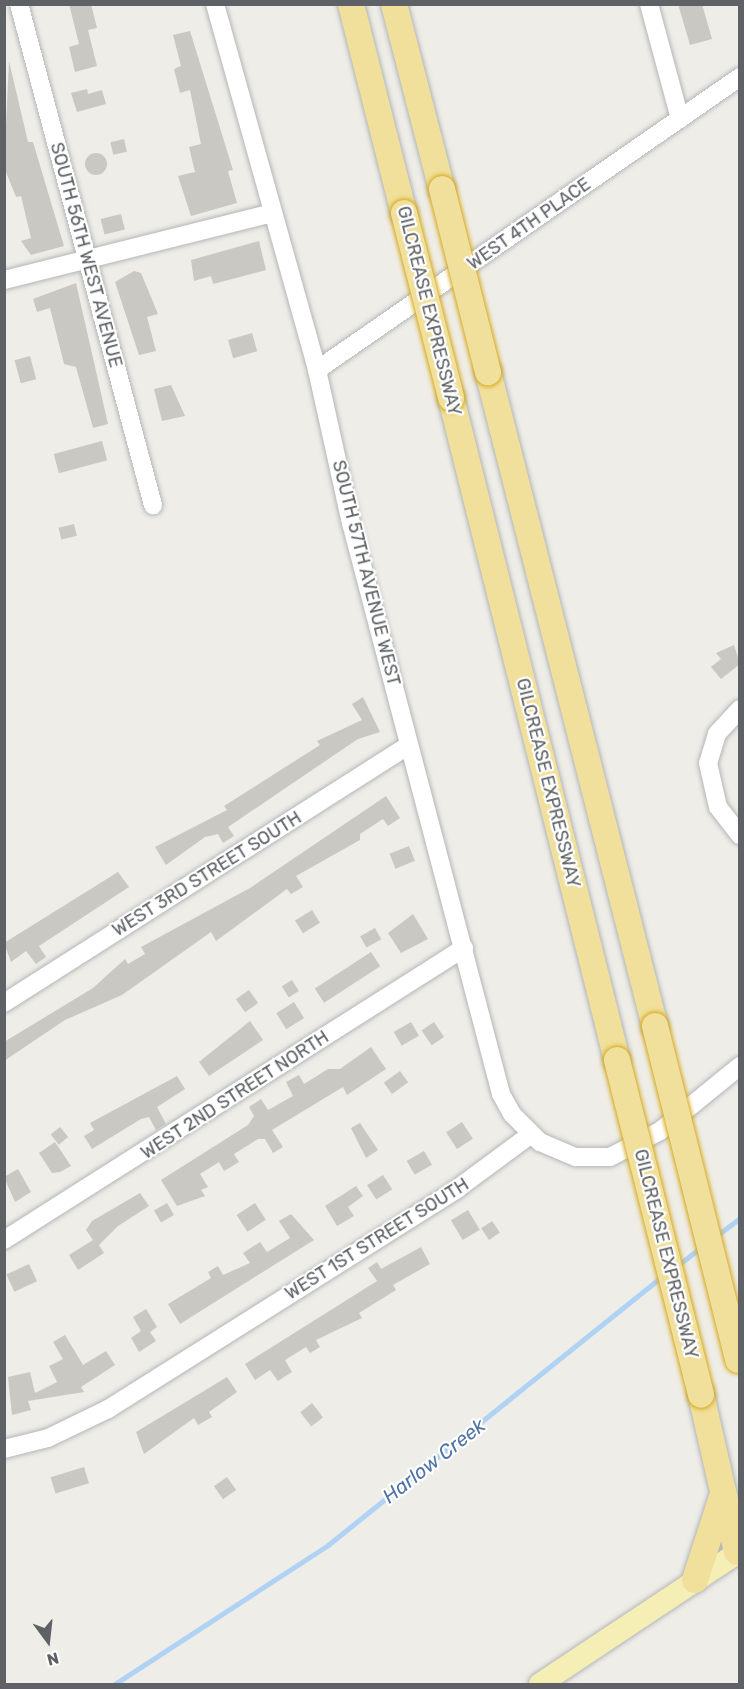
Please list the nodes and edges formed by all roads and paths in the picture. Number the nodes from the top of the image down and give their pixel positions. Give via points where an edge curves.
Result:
1 (19, 4) edge
2 (215, 4) edge
3 (351, 4) edge
4 (394, 4) edge
5 (649, 4) edge
6 (740, 77) edge
7 (680, 119) junction
8 (273, 213) junction
9 (87, 261) junction
10 (4, 280) edge
11 (317, 370) junction
12 (153, 505) dead end
13 (740, 709) edge
14 (409, 745) junction
15 (740, 835) edge
16 (464, 948) junction
17 (4, 1003) edge
18 (740, 1066) edge
19 (530, 1135) junction
20 (4, 1240) edge
21 (739, 1362) edge
22 (4, 1449) edge
23 (723, 1491) junction
24 (739, 1555) edge
25 (695, 1580) junction
26 (540, 1684) edge

1 - 9 street, SOUTH 56TH WEST AVENUE
2 - 8 street, SOUTH 57TH AVENUE WEST
3 - 23 highway, GILCREASE EXPRESSWAY, bridge
4 - 21 highway, bridge
5 - 7 street
6 - 7 street, WEST 4TH PLACE
7 - 11 street, WEST 4TH PLACE
8 - 9 street
8 - 11 street, SOUTH 57TH AVENUE WEST
9 - 10 street
9 - 12 street, SOUTH 56TH WEST AVENUE
11 - 14 street, SOUTH 57TH AVENUE WEST
13 - 15 street via 717,734 708,763 717,807
14 - 16 street, SOUTH 57TH AVENUE WEST
14 - 17 street, WEST 3RD STREET SOUTH
16 - 19 street, SOUTH 57TH AVENUE WEST via 501,1094
16 - 20 street, WEST 2ND STREET NORTH
18 - 19 street via 624,1154 576,1157
19 - 22 street, WEST 1ST STREET SOUTH via 458,1189 108,1409 48,1438
23 - 24 highway, GILCREASE EXPRESSWAY
23 - 25 highway
24 - 25 main road
25 - 26 main road

